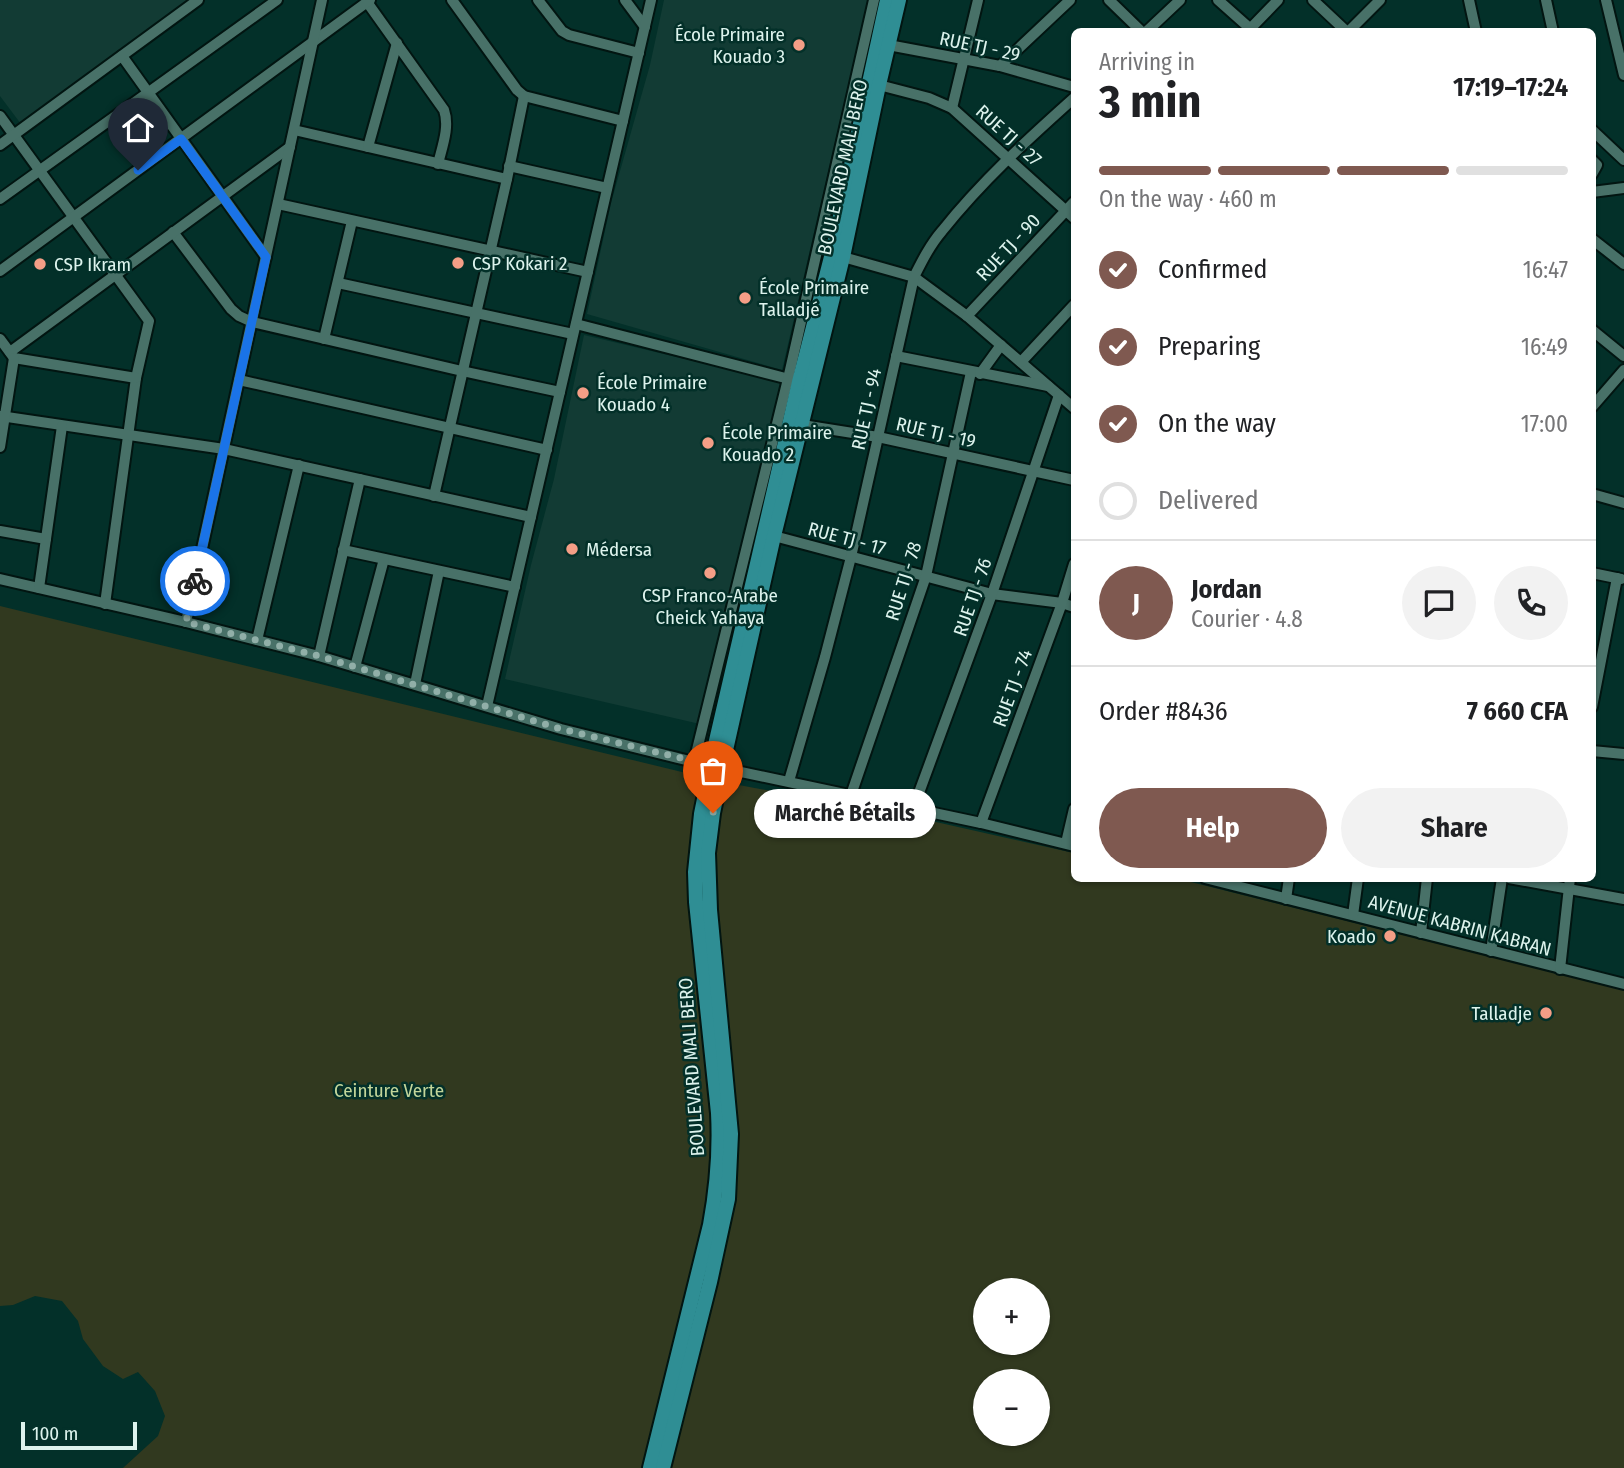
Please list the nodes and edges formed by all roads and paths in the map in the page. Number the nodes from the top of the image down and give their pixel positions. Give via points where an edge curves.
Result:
1 (198, 0) edge
2 (322, 0) edge
3 (452, 0) edge
4 (538, 0) edge
5 (625, 0) edge
6 (651, 0) edge
7 (874, 0) edge
8 (887, 0) edge
9 (899, 0) edge
10 (978, 0) edge
11 (1070, 0) edge
12 (1109, 0) edge
13 (1180, 0) edge
14 (1218, 0) edge
15 (1278, 0) edge
16 (1313, 0) edge
17 (1380, 0) edge
18 (1469, 0) edge
19 (1546, 0) edge
20 (1606, 0) edge
21 (369, 1) edge
22 (271, 2) edge
23 (645, 26) junction
24 (1140, 28) edge
25 (1148, 28) edge
26 (1248, 28) edge
27 (1252, 28) edge
28 (1343, 28) edge
29 (1351, 28) edge
30 (1475, 28) edge
31 (1552, 28) edge
32 (313, 43) junction
33 (397, 43) junction
34 (883, 44) junction
35 (639, 53) junction
36 (121, 56) junction
37 (867, 58) junction
38 (964, 59) junction
39 (1000, 66) junction
40 (1624, 75) edge
41 (878, 85) junction
42 (1071, 86) edge
43 (148, 93) junction
44 (524, 96) junction
45 (1071, 100) edge
46 (952, 108) junction
47 (0, 116) edge
48 (623, 121) junction
49 (294, 130) junction
50 (1596, 134) edge
51 (14, 135) junction
52 (181, 139) junction
53 (0, 145) edge
54 (290, 147) junction
55 (368, 147) junction
56 (1009, 157) junction
57 (1624, 160) edge
58 (438, 164) junction
59 (509, 166) junction
60 (40, 170) junction
61 (507, 179) junction
62 (607, 188) junction
63 (1624, 188) edge
64 (1596, 192) edge
65 (222, 197) junction
66 (0, 200) edge
67 (278, 204) junction
68 (1071, 209) edge
69 (1071, 211) edge
70 (74, 217) junction
71 (352, 221) junction
72 (173, 232) junction
73 (1596, 242) edge
74 (490, 251) junction
75 (266, 257) junction
76 (842, 257) junction
77 (1624, 264) edge
78 (0, 271) edge
79 (588, 272) junction
80 (116, 275) junction
81 (914, 277) junction
82 (338, 283) junction
83 (1071, 308) edge
84 (476, 313) junction
85 (967, 316) junction
86 (252, 322) junction
87 (575, 329) junction
88 (1596, 333) edge
89 (324, 339) junction
90 (0, 340) edge
91 (1001, 345) junction
92 (8, 354) edge
93 (896, 356) junction
94 (1624, 356) edge
95 (1021, 362) junction
96 (1624, 370) edge
97 (462, 372) junction
98 (975, 373) junction
99 (136, 378) junction
100 (239, 380) junction
101 (794, 381) junction
102 (1620, 385) edge
103 (1055, 391) junction
104 (560, 392) junction
105 (1596, 404) edge
106 (1071, 405) edge
107 (2, 416) edge
108 (795, 424) junction
109 (62, 426) junction
110 (449, 426) junction
111 (128, 435) junction
112 (878, 437) junction
113 (0, 447) edge
114 (224, 449) junction
115 (547, 450) junction
116 (954, 453) junction
117 (299, 465) junction
118 (1034, 472) junction
119 (360, 480) junction
120 (1071, 480) edge
121 (1596, 495) edge
122 (433, 496) junction
123 (1624, 503) edge
124 (531, 517) junction
125 (0, 531) edge
126 (774, 536) junction
127 (46, 539) junction
128 (343, 550) junction
129 (850, 557) junction
130 (384, 559) junction
131 (439, 571) junction
132 (1071, 574) edge
133 (1596, 574) edge
134 (926, 576) junction
135 (0, 579) edge
136 (1620, 579) edge
137 (515, 587) junction
138 (39, 588) junction
139 (992, 594) junction
140 (1062, 603) junction
141 (105, 604) junction
142 (1071, 606) edge
143 (186, 622) junction
144 (257, 640) junction
145 (319, 656) junction
146 (355, 667) junction
147 (415, 684) junction
148 (1596, 689) edge
149 (487, 706) junction
150 (705, 716) junction
151 (721, 720) junction
152 (720, 747) junction
153 (1596, 751) edge
154 (1624, 754) edge
155 (694, 762) junction
156 (717, 767) junction
157 (789, 781) junction
158 (713, 784) junction
159 (851, 795) junction
160 (913, 809) junction
161 (981, 823) junction
162 (1070, 845) edge
163 (1227, 882) edge
164 (1288, 882) edge
165 (1357, 882) edge
166 (1427, 882) edge
167 (1502, 882) edge
168 (1549, 882) edge
169 (1569, 884) edge
170 (1286, 899) junction
171 (1624, 899) edge
172 (1353, 915) junction
173 (1421, 933) junction
174 (1491, 951) junction
175 (1560, 969) junction
176 (1624, 984) edge
177 (650, 1468) edge
178 (663, 1468) edge

1 - 36 street
2 - 32 street
3 - 44 street
4 - 35 street via 569,35
5 - 23 street
6 - 23 street
7 - 37 street
8 - 34 main road, BOULEVARD MALI BERO
9 - 34 main road, BOULEVARD MALI BERO
10 - 38 street, RUE TJ - 27
11 - 39 street
12 - 24 street
13 - 25 street
14 - 26 street
15 - 27 street
16 - 28 street
17 - 29 street
18 - 30 street
19 - 31 street
20 - 40 street
21 - 32 street
21 - 33 street
22 - 43 street
23 - 35 street
32 - 49 street
32 - 52 street
33 - 55 street
33 - 58 street via 447,118
34 - 37 main road, BOULEVARD MALI BERO
34 - 38 street, RUE TJ - 29
34 - 41 main road, BOULEVARD MALI BERO
35 - 48 street
36 - 43 street
36 - 51 street
37 - 101 main road, BOULEVARD MALI BERO via 832,253
38 - 39 street, RUE TJ - 29
38 - 46 street, RUE TJ - 27
39 - 42 street, RUE TJ - 29
41 - 46 street, RUE TJ - 27
41 - 76 main road, BOULEVARD MALI BERO
43 - 52 street
43 - 60 street
44 - 48 street
44 - 59 street
45 - 56 street, RUE TJ - 94
46 - 56 street, RUE TJ - 27
47 - 51 street
48 - 62 street
49 - 54 street
49 - 55 street
50 - 57 street
51 - 53 street
51 - 60 street
52 - 65 street
52 - 70 street
54 - 65 street
54 - 67 street
55 - 58 street
56 - 68 street, RUE TJ - 27
56 - 81 street, RUE TJ - 94 via 941,231
58 - 61 street
59 - 61 street
59 - 62 street
60 - 66 street
60 - 70 street
61 - 74 street
62 - 79 street
63 - 64 street
65 - 72 street
65 - 75 street
67 - 71 street
67 - 75 street
69 - 85 street, RUE TJ - 90
70 - 78 street
70 - 80 street
71 - 74 street
71 - 82 street
72 - 80 street
72 - 86 street via 231,309
73 - 77 street
74 - 79 street
74 - 84 street
75 - 86 street
76 - 81 street
76 - 108 main road, BOULEVARD MALI BERO
79 - 87 street
80 - 92 street
80 - 99 street via 149,321
81 - 85 street
81 - 93 street, RUE TJ - 94
82 - 84 street
82 - 89 street
83 - 95 street
84 - 87 street
84 - 97 street
85 - 91 street
86 - 89 street
86 - 100 street
87 - 101 street
87 - 104 street
88 - 94 street
89 - 97 street
90 - 92 street
91 - 95 street
91 - 98 street
92 - 99 street
92 - 107 street
93 - 98 street
93 - 112 street, RUE TJ - 94
95 - 103 street
96 - 102 street
97 - 104 street
97 - 110 street
98 - 103 street
98 - 116 street, RUE TJ - 78
99 - 111 street
100 - 110 street
100 - 114 street
101 - 108 main road, BOULEVARD MALI BERO
101 - 150 street
102 - 105 street
103 - 106 street
103 - 118 street, RUE TJ - 76
104 - 115 street
107 - 109 street
107 - 113 street
108 - 112 street, RUE TJ - 19
108 - 126 main road, BOULEVARD MALI BERO
108 - 151 main road, BOULEVARD MALI BERO
109 - 111 street
109 - 127 street
110 - 115 street
110 - 122 street
111 - 114 street
111 - 141 street
112 - 116 street, RUE TJ - 19
112 - 129 street, RUE TJ - 94
114 - 117 street
114 - 143 street
115 - 124 street
116 - 118 street, RUE TJ - 19
116 - 134 street, RUE TJ - 78
117 - 119 street
117 - 144 street
118 - 120 street, RUE TJ - 19
118 - 139 street, RUE TJ - 76
119 - 122 street
119 - 128 street
121 - 123 street
122 - 124 street
124 - 137 street
125 - 127 street
126 - 129 street, RUE TJ - 17
126 - 152 main road, BOULEVARD MALI BERO
127 - 138 street
128 - 130 street
128 - 145 street
129 - 134 street, RUE TJ - 17
129 - 157 street, RUE TJ - 94
130 - 131 street
130 - 146 street
131 - 137 street
131 - 147 street
132 - 140 street, RUE TJ - 74
133 - 136 street
134 - 139 street, RUE TJ - 17
134 - 159 street, RUE TJ - 78
135 - 138 street
136 - 148 street
137 - 149 street
138 - 141 street
139 - 140 street, RUE TJ - 17
139 - 160 street, RUE TJ - 76
140 - 142 street, RUE TJ - 17
140 - 161 street, RUE TJ - 74
141 - 143 street
143 - 144 street
144 - 145 street
145 - 146 street
146 - 147 street
147 - 149 street
149 - 155 street
150 - 151 street
150 - 155 street
151 - 152 main road, BOULEVARD MALI BERO
152 - 156 main road
153 - 154 street
155 - 156 street
156 - 157 street
156 - 158 main road
157 - 159 street
158 - 177 main road, BOULEVARD MALI BERO via 701,814 695,872 718,1113 715,1199
158 - 178 main road, BOULEVARD MALI BERO via 710,910 731,1134 728,1199
159 - 160 street
160 - 161 street
161 - 162 street
163 - 170 street, AVENUE KABRIN KABRAN
164 - 170 street
165 - 172 street
166 - 173 street
167 - 174 street
168 - 169 street
169 - 171 street
169 - 175 street
170 - 172 street, AVENUE KABRIN KABRAN
172 - 173 street, AVENUE KABRIN KABRAN
173 - 174 street, AVENUE KABRIN KABRAN
174 - 175 street, AVENUE KABRIN KABRAN
175 - 176 street, AVENUE KABRIN KABRAN

